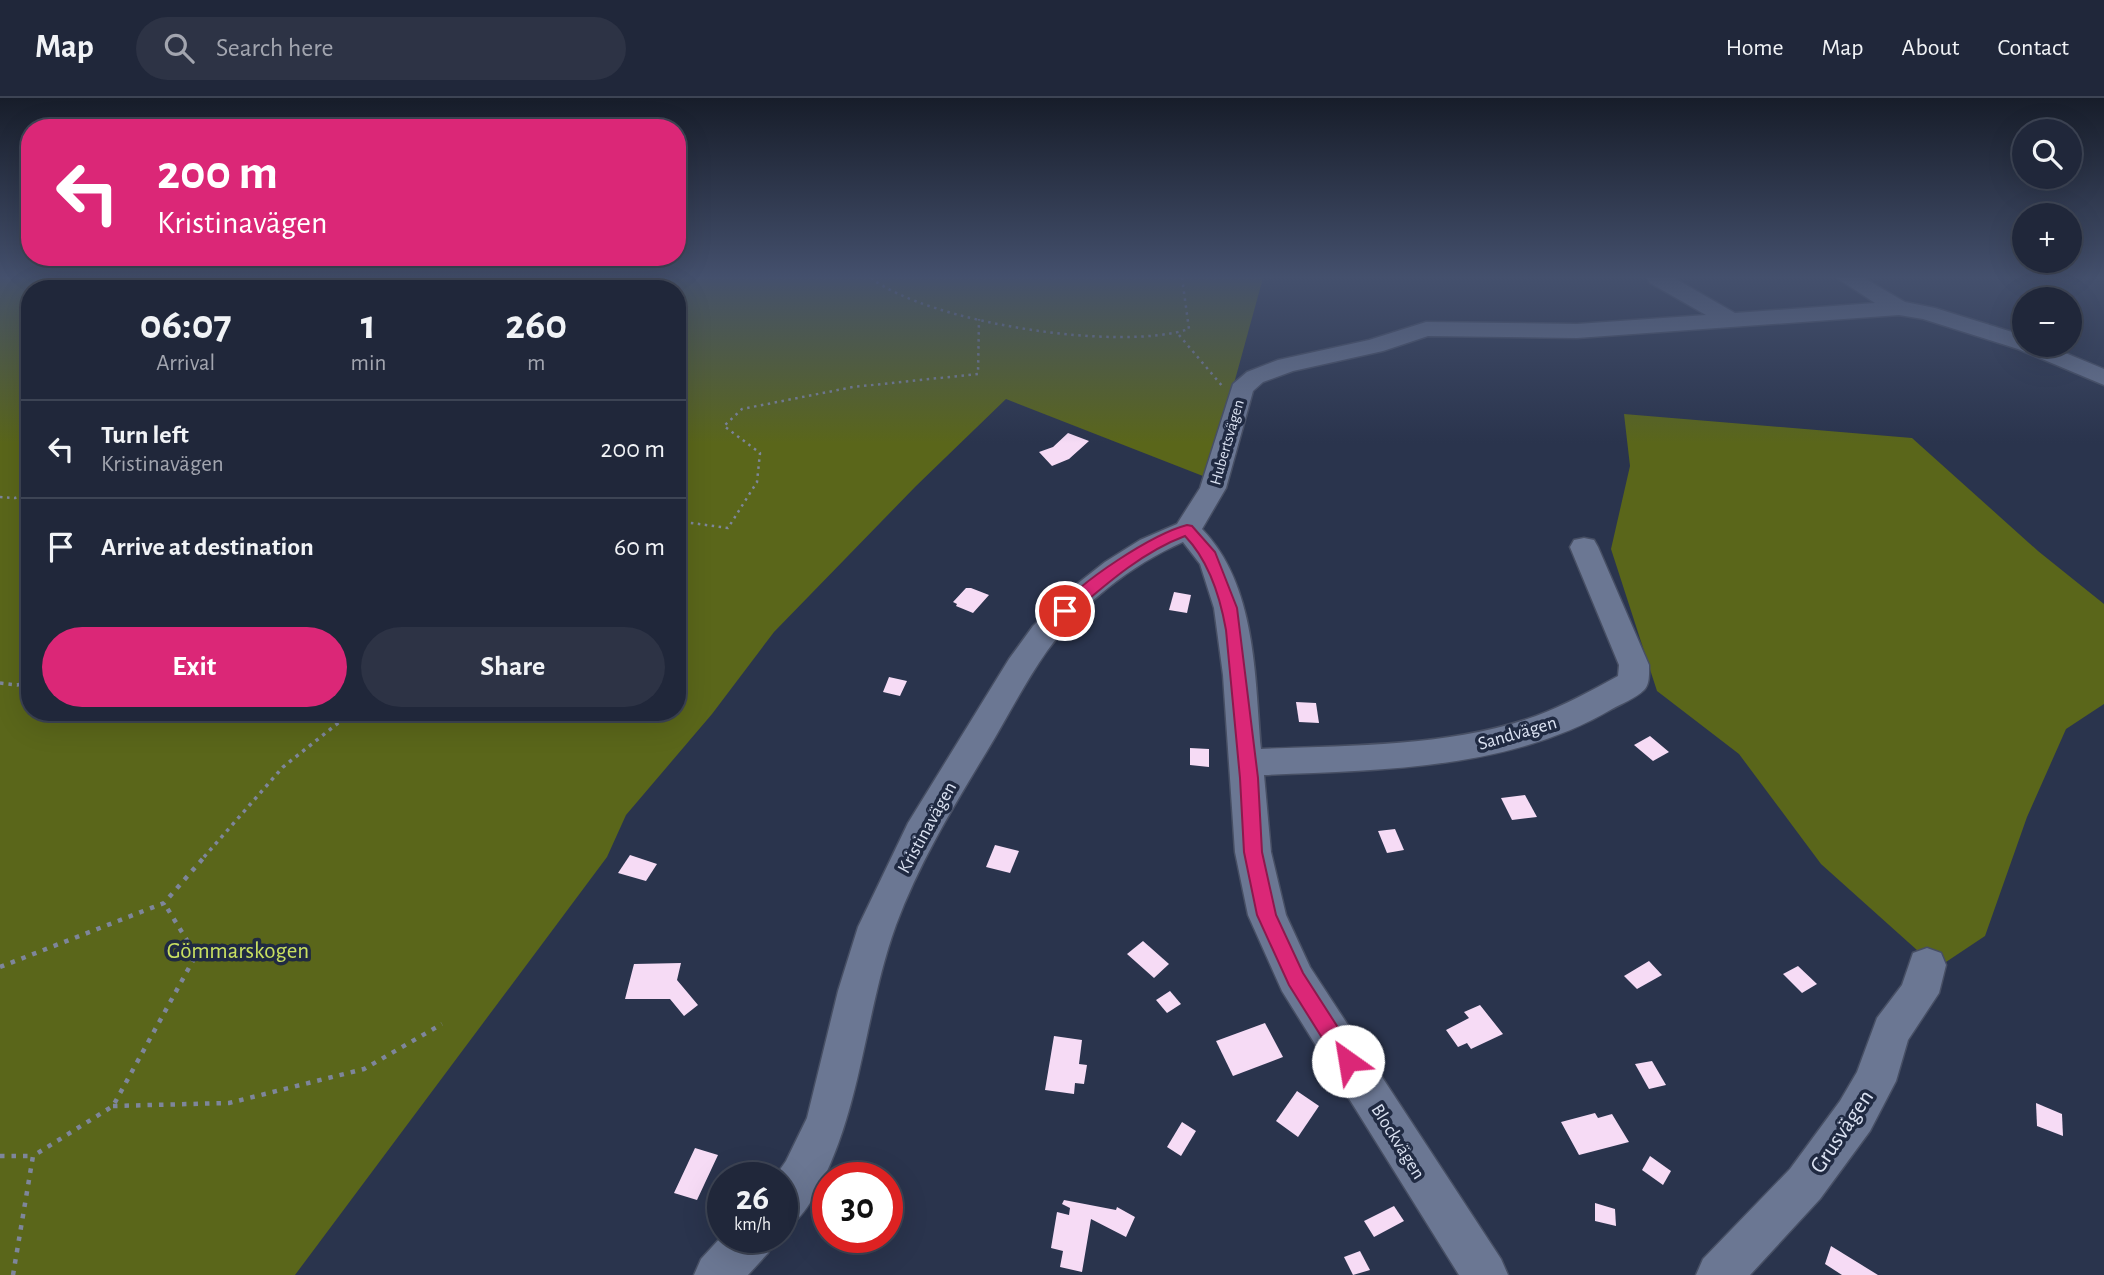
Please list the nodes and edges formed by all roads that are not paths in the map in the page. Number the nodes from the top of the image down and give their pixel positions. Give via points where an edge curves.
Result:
1 (1414, 333) edge
2 (1991, 333) edge
3 (2012, 340) edge
4 (2056, 357) edge
5 (2104, 378) edge
6 (1187, 530) junction
7 (1584, 547) dead end
8 (1247, 763) junction
9 (1927, 965) dead end
10 (798, 1184) edge
11 (738, 1253) edge
12 (718, 1275) edge
13 (1485, 1275) edge
14 (1719, 1275) edge

1 - 6 street, Hubertsvägen via 1267,371 1247,382 1238,398 1217,479
2 - 3 street
4 - 5 street
6 - 8 street, Blockvägen via 1208,552 1229,608
6 - 10 street, Kristinavägen via 1158,541 1103,579 1052,624 927,820 884,906 827,1123
7 - 8 street, Sandvägen via 1634,665 1633,682 1619,691 1536,730 1470,746 1382,757
8 - 13 street, Blockvägen via 1260,888 1296,979
9 - 14 street, Grusvägen via 1919,993 1891,1031 1875,1081 1855,1116 1805,1184
11 - 12 street

